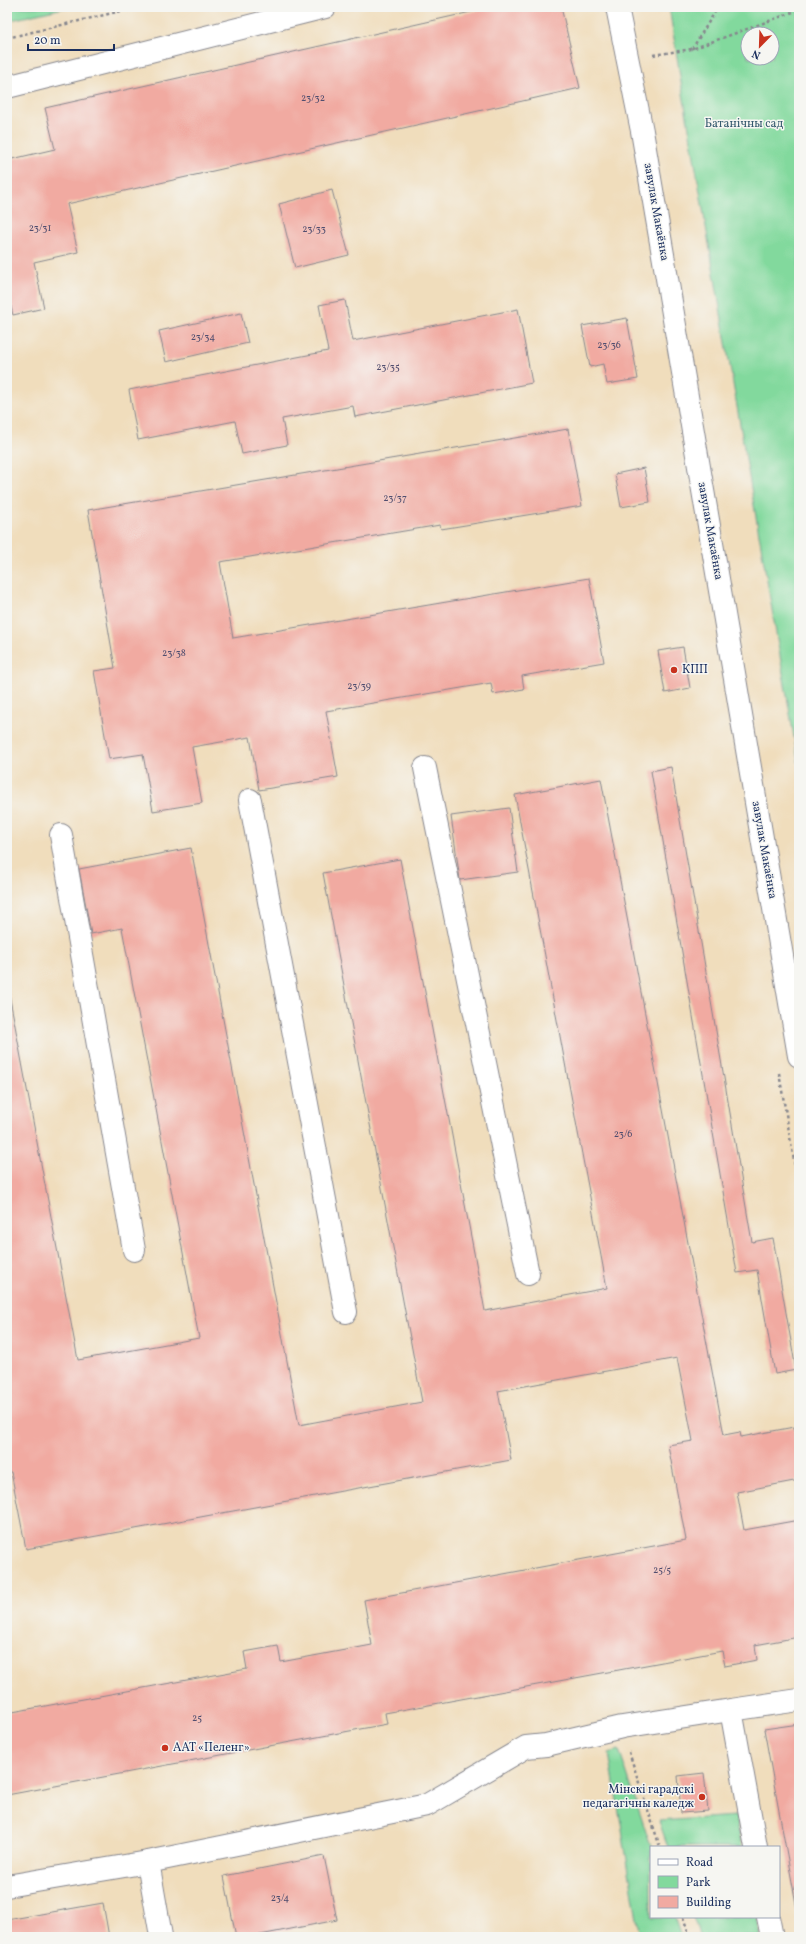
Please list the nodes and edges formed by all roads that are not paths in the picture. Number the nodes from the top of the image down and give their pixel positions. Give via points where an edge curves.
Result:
1 (325, 7) edge
2 (618, 7) edge
3 (7, 87) edge
4 (424, 768) dead end
5 (250, 800) dead end
6 (62, 835) dead end
7 (799, 1056) edge
8 (134, 1250) dead end
9 (528, 1274) dead end
10 (346, 1312) dead end
11 (799, 1700) edge
12 (731, 1710) junction
13 (756, 1846) edge
14 (148, 1862) junction
15 (7, 1886) edge
16 (768, 1918) edge
17 (160, 1936) edge
18 (772, 1937) edge

1 - 3 street
2 - 7 street, завулак Макаёнка via 642,131
4 - 9 street
5 - 10 street
6 - 8 street
11 - 12 street
12 - 13 street
12 - 14 street via 526,1747 427,1805
14 - 15 street
14 - 17 street
16 - 18 street

